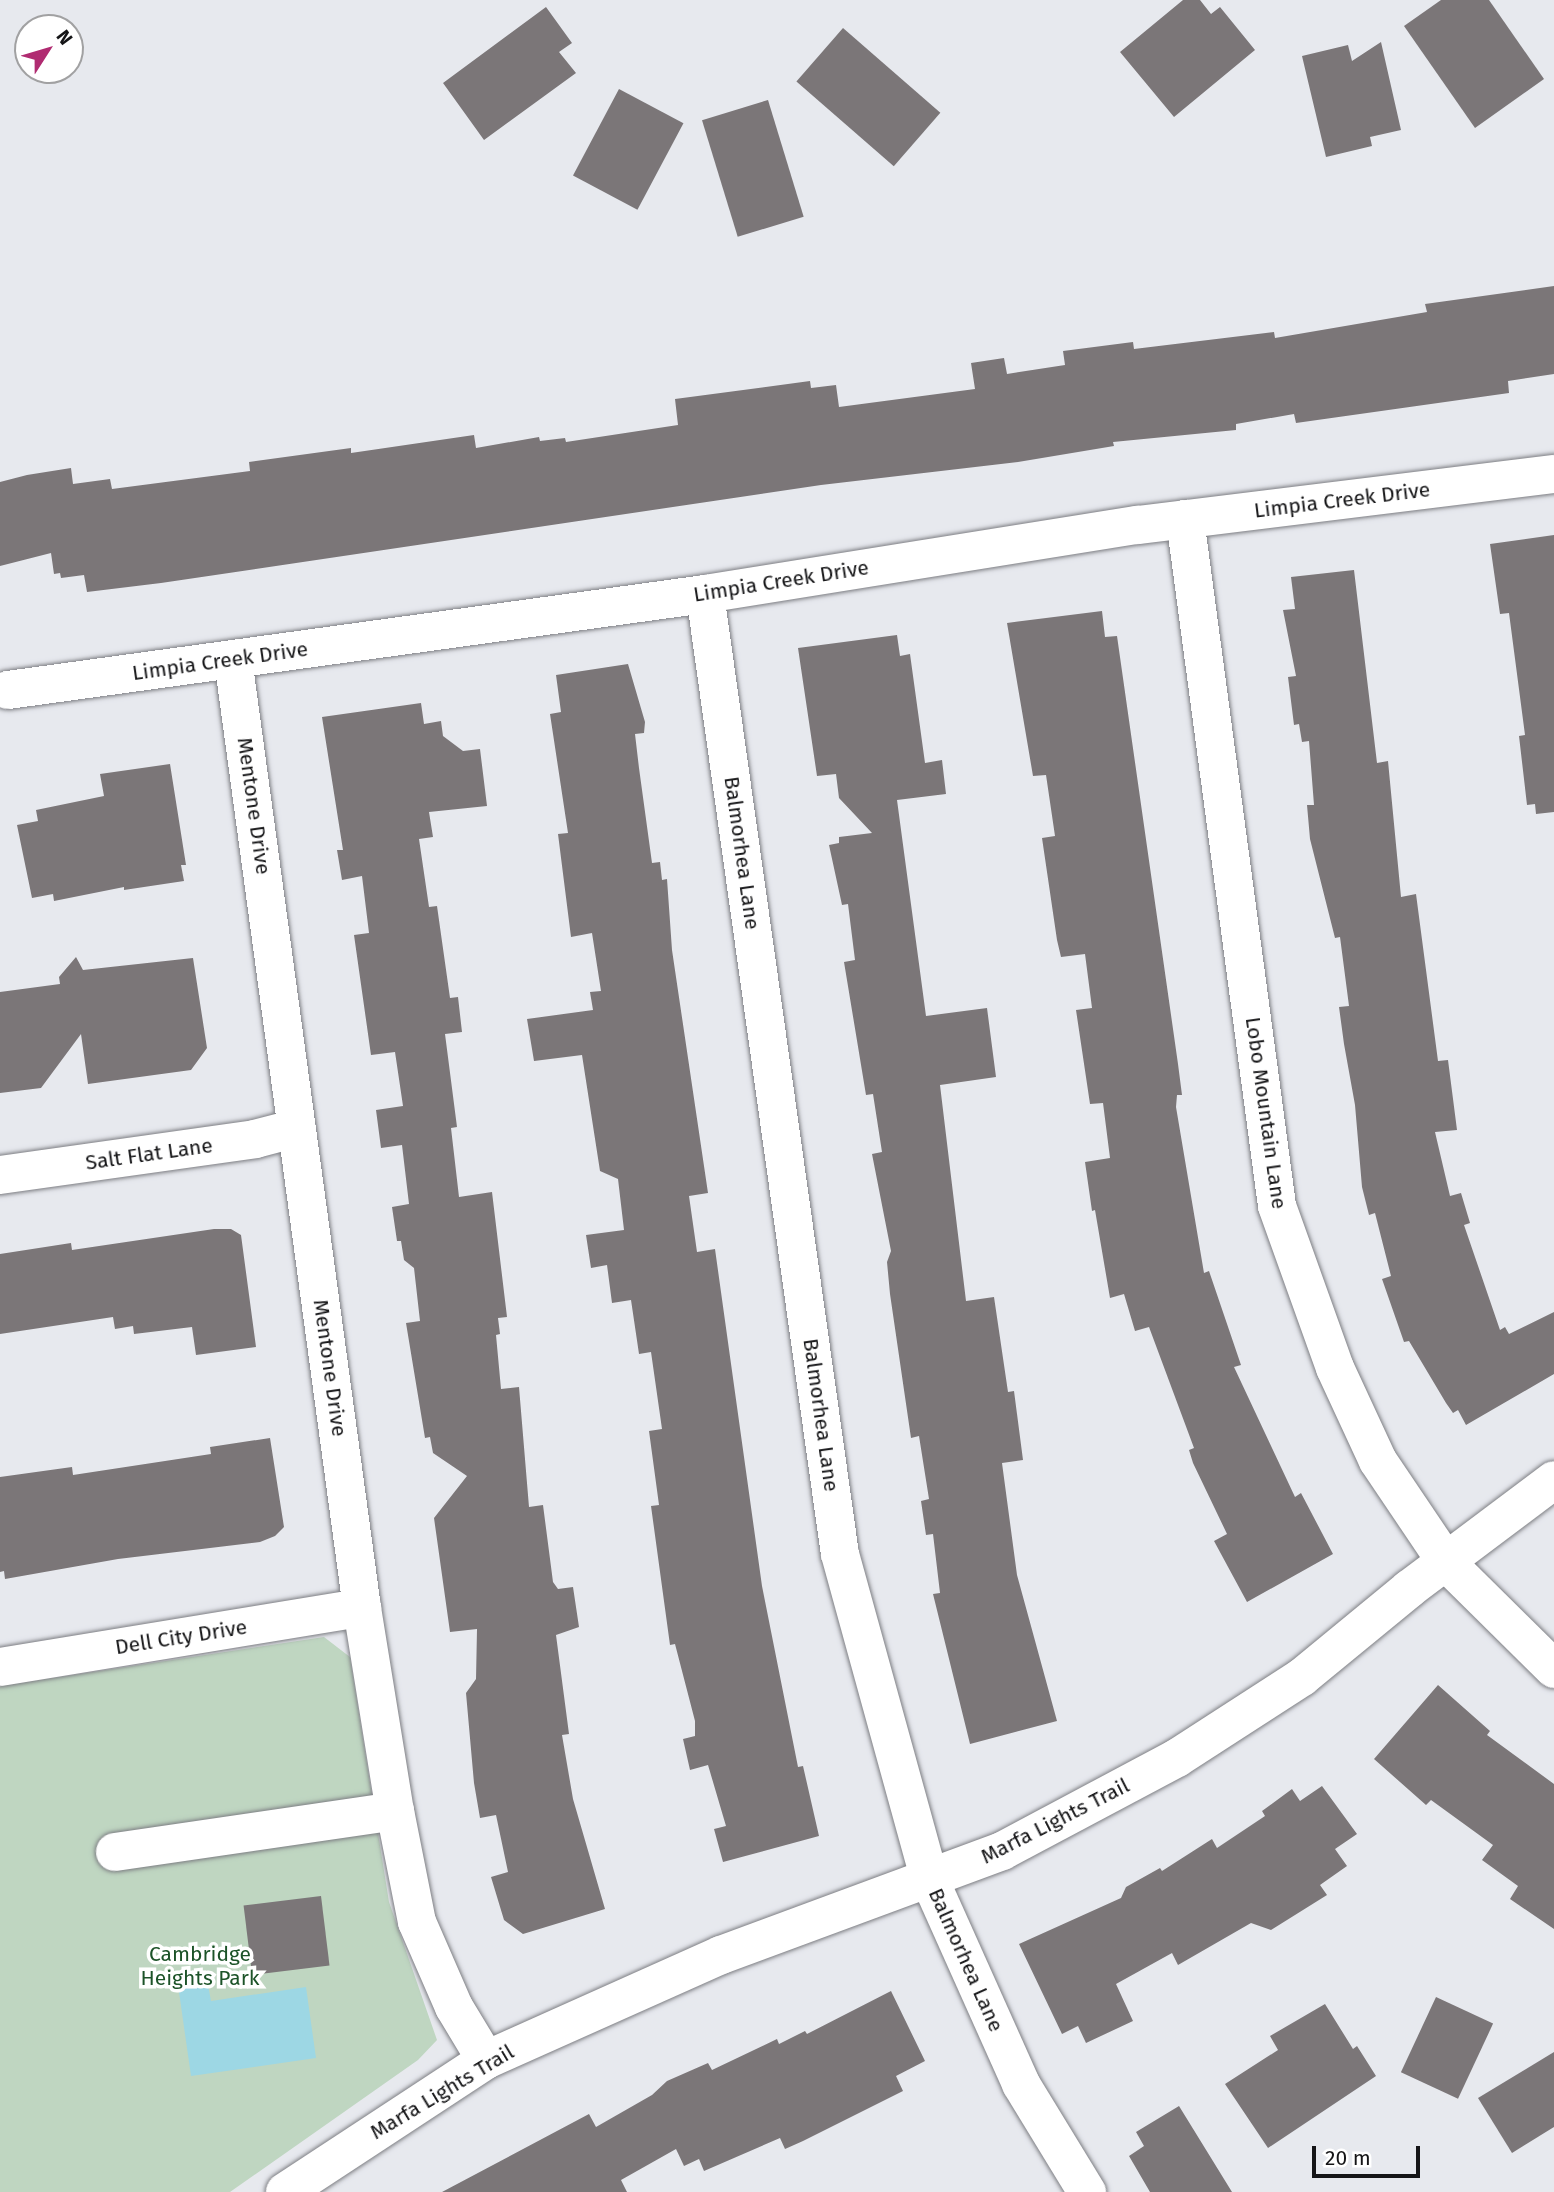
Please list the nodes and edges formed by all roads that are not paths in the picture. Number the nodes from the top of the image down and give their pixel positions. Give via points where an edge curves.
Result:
1 (1554, 474) edge
2 (1185, 519) junction
3 (705, 594) junction
4 (233, 659) junction
5 (8, 690) dead end
6 (298, 1128) junction
7 (0, 1175) edge
8 (1554, 1480) edge
9 (1446, 1562) junction
10 (362, 1608) junction
11 (0, 1667) edge
12 (1554, 1670) edge
13 (395, 1811) junction
14 (115, 1852) dead end
15 (929, 1878) junction
16 (486, 2060) junction
17 (285, 2192) edge
18 (1087, 2192) edge

1 - 2 street, Limpia Creek Drive
2 - 3 street, Limpia Creek Drive
2 - 9 street, Lobo Mountain Lane via 1277,1206 1335,1368 1378,1461
3 - 4 street, Limpia Creek Drive
3 - 15 street, Balmorhea Lane via 840,1554
4 - 5 street, Limpia Creek Drive
4 - 6 street, Mentone Drive
6 - 7 street, Salt Flat Lane via 255,1139
6 - 10 street, Mentone Drive
8 - 9 street, Marfa Lights Trail
9 - 12 street, Lobo Mountain Lane
9 - 15 street, Marfa Lights Trail via 1302,1677 1177,1758 1002,1851
10 - 11 street, Dell City Drive
10 - 13 street, Mentone Drive
13 - 14 street
13 - 16 street, Mentone Drive via 417,1922 454,2007
15 - 16 street, Marfa Lights Trail via 721,1955
15 - 18 street, Balmorhea Lane via 1021,2084
16 - 17 street, Marfa Lights Trail

